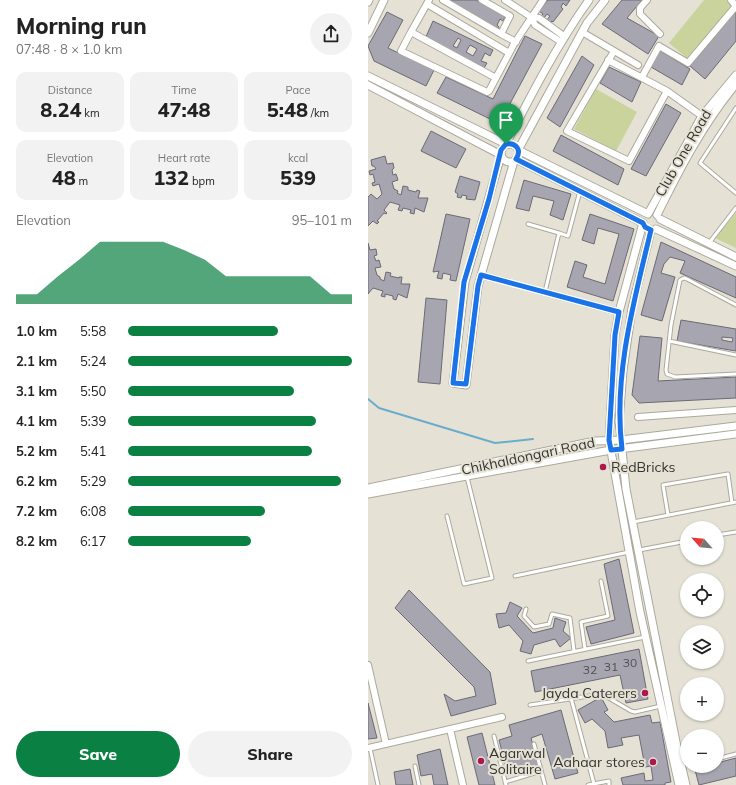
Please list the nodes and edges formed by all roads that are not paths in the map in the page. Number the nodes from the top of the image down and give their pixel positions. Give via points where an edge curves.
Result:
1 (384, 0) edge
2 (443, 0) edge
3 (482, 0) edge
4 (505, 0) edge
5 (543, 0) edge
6 (590, 0) edge
7 (605, 0) edge
8 (647, 0) edge
9 (731, 0) edge
10 (428, 2) edge
11 (736, 6) edge
12 (531, 17) junction
13 (411, 32) junction
14 (582, 32) junction
15 (368, 33) edge
16 (501, 34) junction
17 (660, 34) dead end
18 (563, 40) junction
19 (516, 42) junction
20 (614, 51) junction
21 (509, 53) junction
22 (608, 60) junction
23 (638, 65) dead end
24 (736, 75) edge
25 (368, 76) edge
26 (642, 77) junction
27 (496, 78) junction
28 (736, 84) edge
29 (368, 85) edge
30 (667, 91) junction
31 (736, 108) edge
32 (702, 116) junction
33 (506, 144) junction
34 (518, 150) junction
35 (501, 155) junction
36 (515, 160) junction
37 (580, 191) junction
38 (736, 193) edge
39 (736, 208) edge
40 (648, 214) junction
41 (658, 217) junction
42 (643, 223) junction
43 (528, 224) dead end
44 (653, 230) junction
45 (559, 233) junction
46 (709, 243) junction
47 (736, 257) edge
48 (736, 266) edge
49 (481, 275) junction
50 (545, 292) junction
51 (736, 305) edge
52 (619, 312) junction
53 (669, 341) junction
54 (736, 355) edge
55 (736, 374) edge
56 (736, 410) edge
57 (638, 417) dead end
58 (736, 426) edge
59 (736, 434) edge
60 (609, 440) junction
61 (621, 440) junction
62 (622, 449) junction
63 (611, 450) junction
64 (467, 477) junction
65 (368, 488) edge
66 (368, 494) edge
67 (734, 503) edge
68 (447, 516) dead end
69 (668, 516) junction
70 (633, 522) junction
71 (736, 532) edge
72 (724, 534) edge
73 (680, 542) edge
74 (638, 550) junction
75 (629, 552) junction
76 (515, 576) dead end
77 (601, 581) dead end
78 (526, 609) dead end
79 (646, 637) junction
80 (585, 649) junction
81 (574, 651) junction
82 (528, 661) dead end
83 (368, 665) edge
84 (571, 698) junction
85 (530, 705) dead end
86 (661, 706) junction
87 (502, 717) dead end
88 (450, 729) junction
89 (494, 736) dead end
90 (386, 744) junction
91 (534, 744) dead end
92 (369, 748) edge
93 (736, 754) edge
94 (679, 757) joint
95 (724, 757) edge
96 (415, 766) dead end
97 (541, 771) junction
98 (506, 783) edge
99 (594, 784) junction
100 (378, 785) edge
101 (419, 785) edge
102 (463, 785) edge
103 (545, 785) edge
104 (588, 785) edge
105 (610, 785) edge
106 (679, 785) edge
107 (686, 785) edge

1 - 15 street
2 - 16 street
3 - 16 street via 510,16
4 - 12 street
5 - 12 street
6 - 18 street
7 - 14 street
8 - 17 street via 640,8 640,14
9 - 11 street
10 - 13 street
10 - 21 street
11 - 26 street via 688,63 659,46
12 - 18 street via 535,25
12 - 19 street
13 - 27 street
13 - 27 street via 401,51 484,92 489,91
14 - 20 street
14 - 34 street
16 - 19 street
18 - 33 street
19 - 21 street
20 - 22 street
20 - 23 street
21 - 27 street
22 - 26 street
22 - 30 street via 567,131 629,161
24 - 32 street, Club One Road
25 - 33 street
26 - 30 street
28 - 41 street, Club One Road via 718,106 684,159
29 - 35 street
30 - 32 street
31 - 38 lane via 700,163
32 - 40 street, Club One Road
33 - 34 street via 515,145
33 - 35 street via 501,150
34 - 36 street
34 - 40 street
35 - 36 street via 506,161
35 - 49 street via 464,282 453,383 466,384
36 - 37 street
36 - 49 street
37 - 42 street
37 - 45 lane via 568,236
39 - 46 lane
40 - 41 street, Club One Road
40 - 42 street, Club One Road via 644,217
41 - 44 street, Club One Road via 660,225
41 - 46 street
42 - 44 street
42 - 52 street, Club One Road
43 - 45 lane
44 - 48 street
44 - 61 street, Club One Road via 632,308 623,371 619,421
45 - 50 lane
46 - 47 street
49 - 50 street
50 - 52 street
51 - 53 lane via 687,279 680,280
52 - 60 street, Club One Road via 615,335
53 - 54 lane
53 - 55 lane via 666,370 671,377
56 - 57 street
58 - 61 street, Chikhaldongari Road
59 - 62 street, Chikhaldongari Road
60 - 61 street, Chikhaldongari Road
60 - 63 street, Club One Road
60 - 65 street, Chikhaldongari Road
61 - 62 street, Club One Road
62 - 63 street, Chikhaldongari Road
62 - 70 street, Club One Road via 626,490
63 - 64 street, Chikhaldongari Road
63 - 75 street, Club One Road
64 - 66 street, Chikhaldongari Road
64 - 68 lane via 492,578 464,584
67 - 69 lane
67 - 69 lane via 728,474 663,485
69 - 70 lane
70 - 74 street, Club One Road
71 - 72 lane
73 - 74 lane
74 - 94 street, Club One Road
75 - 76 lane
75 - 79 street, Club One Road
77 - 80 lane via 608,616 581,622
78 - 81 lane via 524,616 534,627 549,624 552,614 570,618
79 - 80 lane
79 - 86 street, Club One Road
80 - 81 lane
81 - 82 lane
83 - 90 street
84 - 85 lane
84 - 86 lane via 602,694 635,712
84 - 99 lane
86 - 106 street, Club One Road
87 - 88 street
88 - 90 street
88 - 102 street
89 - 98 lane
90 - 92 street
91 - 97 lane
92 - 100 lane
93 - 95 lane
94 - 107 street, Club One Road
96 - 101 lane
97 - 98 lane
97 - 103 lane
99 - 104 lane
99 - 105 lane via 608,781

